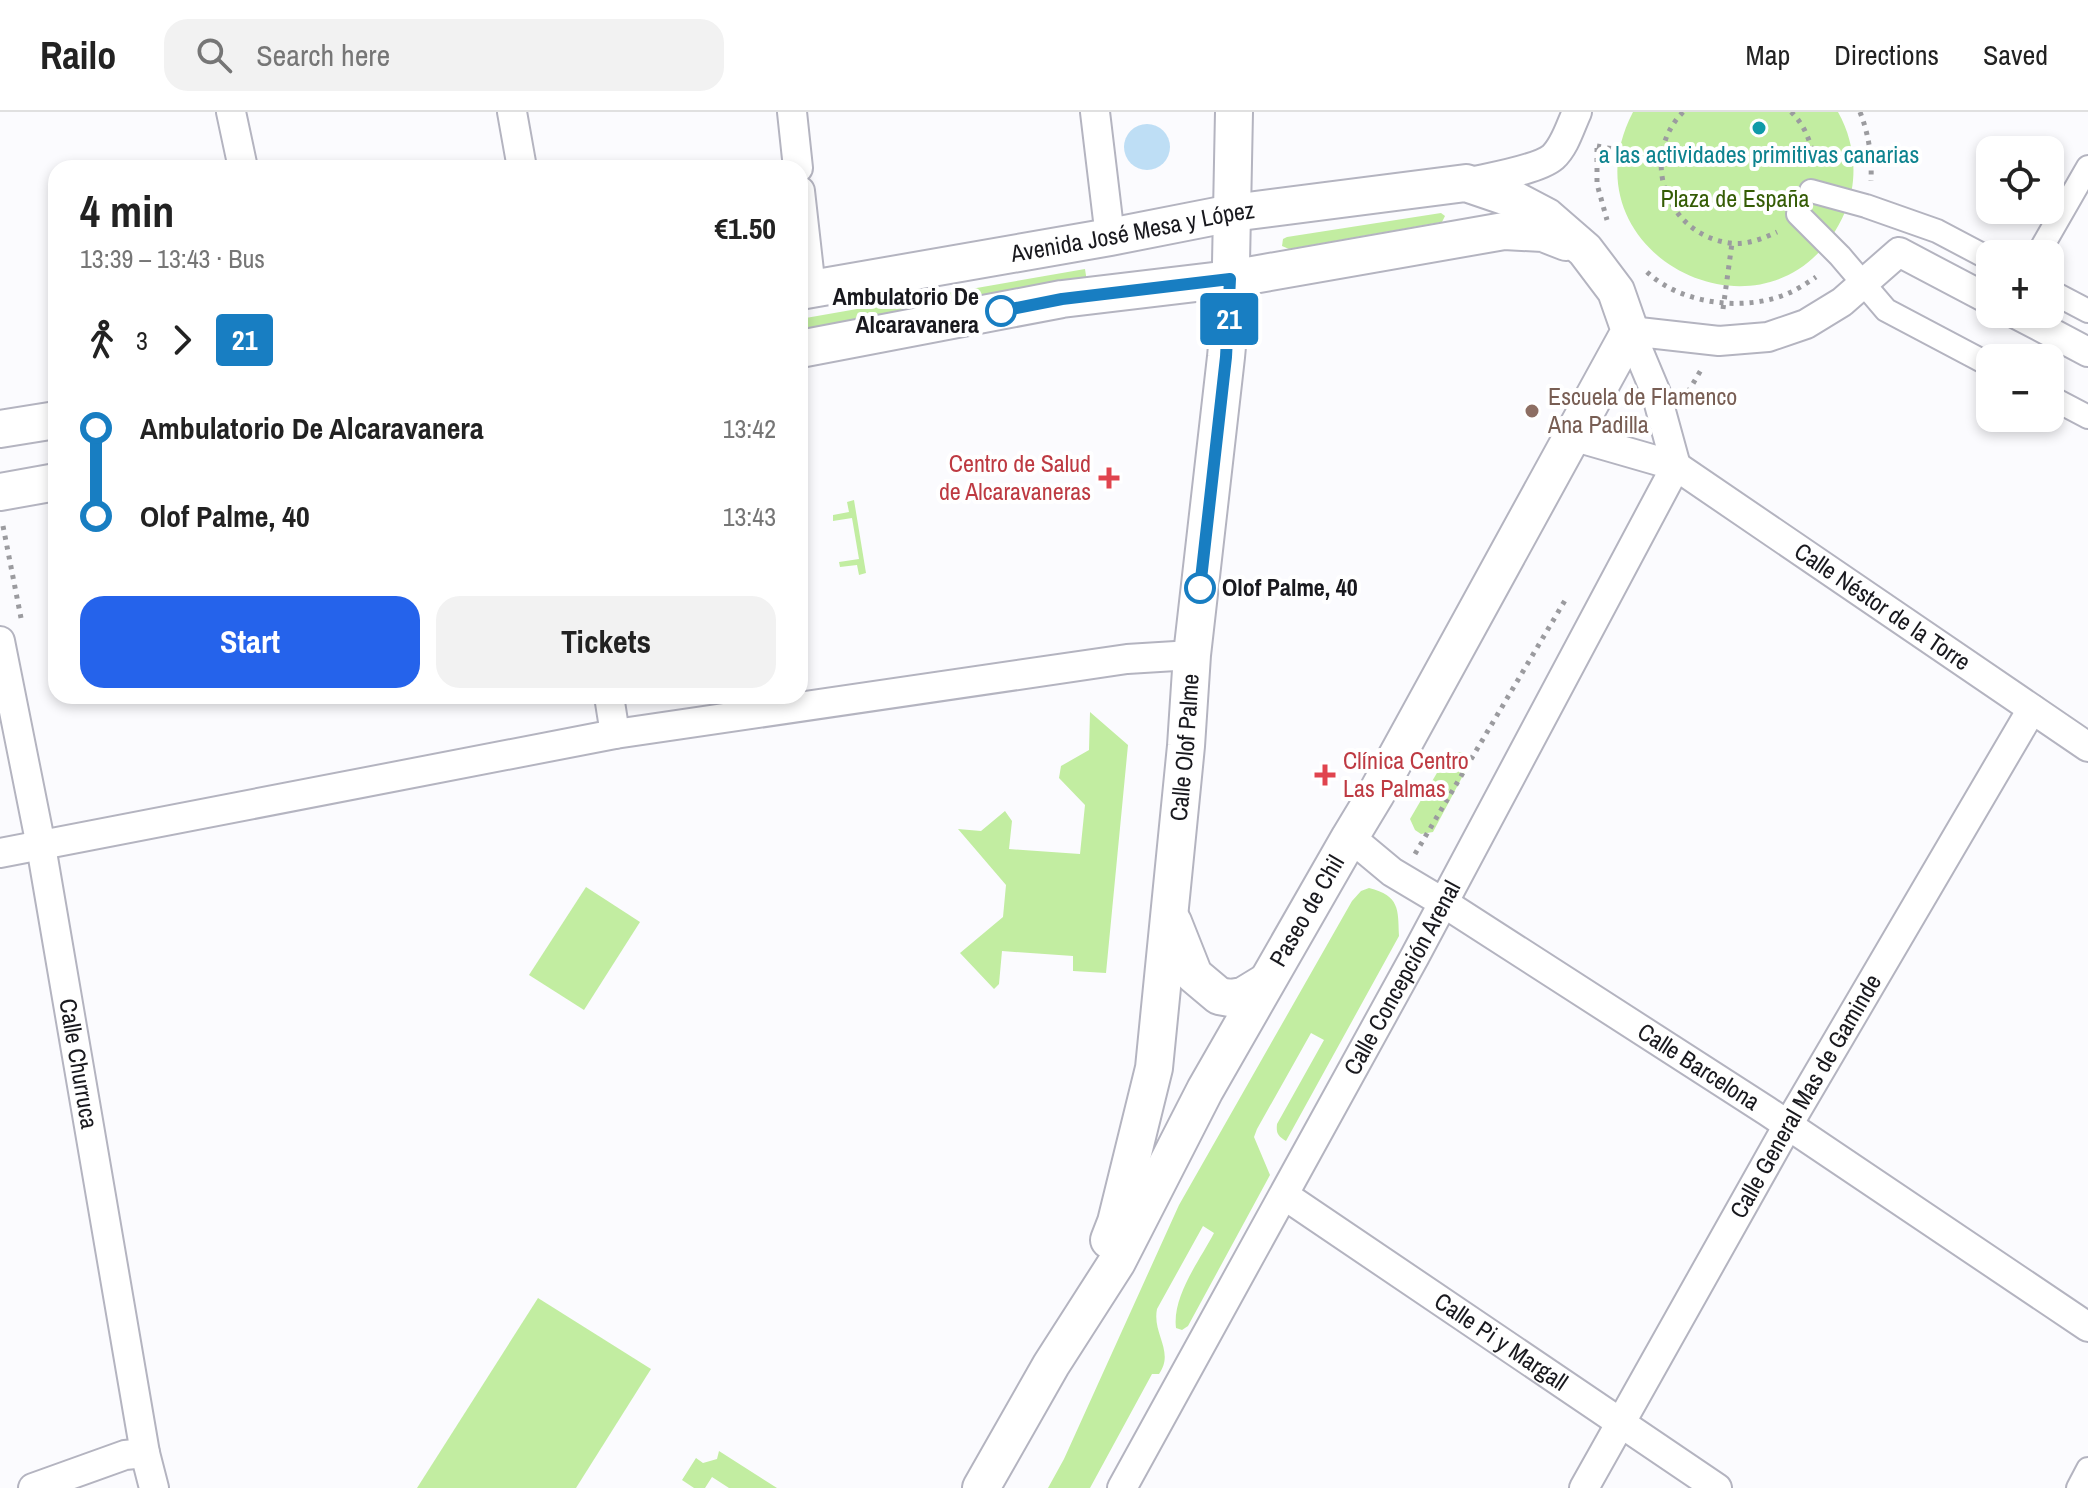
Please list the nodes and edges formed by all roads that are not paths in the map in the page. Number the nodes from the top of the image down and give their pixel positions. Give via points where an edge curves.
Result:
1 (231, 112) edge
2 (512, 112) edge
3 (792, 112) edge
4 (1095, 112) edge
5 (1234, 112) edge
6 (1577, 112) edge
7 (241, 160) edge
8 (521, 160) edge
9 (797, 160) edge
10 (2088, 167) edge
11 (1466, 183) junction
12 (1811, 191) dead end
13 (1232, 213) junction
14 (1798, 214) dead end
15 (1110, 237) junction
16 (1599, 240) junction
17 (2048, 240) edge
18 (1976, 252) edge
19 (1230, 279) junction
20 (1862, 284) junction
21 (808, 289) edge
22 (1976, 293) edge
23 (2064, 298) edge
24 (2088, 311) edge
25 (2043, 328) edge
26 (1630, 331) junction
27 (808, 347) edge
28 (2088, 352) edge
29 (1976, 358) edge
30 (2064, 404) edge
31 (2088, 417) edge
32 (48, 421) edge
33 (0, 429) edge
34 (1572, 436) junction
35 (1676, 466) junction
36 (48, 483) edge
37 (0, 492) edge
38 (0, 641) edge
39 (1192, 655) junction
40 (610, 704) edge
41 (2032, 709) junction
42 (8, 717) edge
43 (615, 734) junction
44 (2088, 747) edge
45 (1350, 837) junction
46 (41, 846) junction
47 (0, 853) edge
48 (1444, 903) junction
49 (1171, 917) junction
50 (1266, 982) junction
51 (1154, 1068) junction
52 (1205, 1090) junction
53 (1788, 1125) junction
54 (1284, 1195) junction
55 (2088, 1327) edge
56 (1051, 1365) junction
57 (1620, 1423) junction
58 (145, 1453) junction
59 (2088, 1469) edge
60 (33, 1488) edge
61 (154, 1488) edge
62 (981, 1488) edge
63 (1122, 1488) edge
64 (1584, 1488) edge
65 (1717, 1488) edge
66 (2078, 1488) edge

1 - 7 street
2 - 8 street
3 - 9 street
4 - 15 street
5 - 13 street, Calle Olof Palme
6 - 11 street via 1552,158
10 - 17 street
11 - 13 street, Avenida José Mesa y López
11 - 16 street
12 - 18 street via 1937,231
13 - 15 street, Avenida José Mesa y López
13 - 19 street, Calle Olof Palme
14 - 20 street
15 - 21 street, Avenida José Mesa y López
16 - 19 street via 1504,231
16 - 26 street
19 - 27 street via 1062,299
19 - 39 street, Calle Olof Palme
20 - 22 street via 1899,252
20 - 26 street via 1806,324 1768,337 1719,341
20 - 29 street via 1886,310
23 - 24 street
25 - 28 street
26 - 34 street, Paseo de Chil
26 - 35 street via 1656,393
30 - 31 street
32 - 33 street
34 - 35 street, Calle Néstor de la Torre
34 - 45 street, Paseo de Chil
35 - 41 street, Calle Néstor de la Torre
35 - 48 street, Calle Concepción Arenal
36 - 37 street
38 - 42 street, Calle Churruca
39 - 43 street via 1127,659
39 - 49 street, Calle Olof Palme
40 - 43 street
41 - 44 street, Calle Néstor de la Torre
41 - 53 street, Calle General Mas de Gaminde
42 - 46 street, Calle Churruca
43 - 46 street
45 - 48 street, Calle Barcelona via 1392,872
45 - 50 street, Paseo de Chil
46 - 47 street
46 - 58 street, Calle Churruca
48 - 53 street, Calle Barcelona
48 - 54 street, Calle Concepción Arenal
49 - 50 street via 1194,975 1219,996 1243,996
49 - 51 street, Calle Olof Palme
50 - 52 street, Paseo de Chil
51 - 52 street via 1163,1059 1193,1068
51 - 56 street, Calle Olof Palme via 1116,1222
52 - 56 street, Paseo de Chil via 1117,1262
53 - 55 street, Calle Barcelona
53 - 57 street, Calle General Mas de Gaminde
54 - 57 street, Calle Pi y Margall
54 - 63 street, Calle Concepción Arenal
56 - 62 street, Paseo de Chil
57 - 64 street, Calle General Mas de Gaminde
57 - 65 street, Calle Pi y Margall
58 - 60 street via 125,1455
58 - 61 street, Calle Churruca
59 - 66 street

